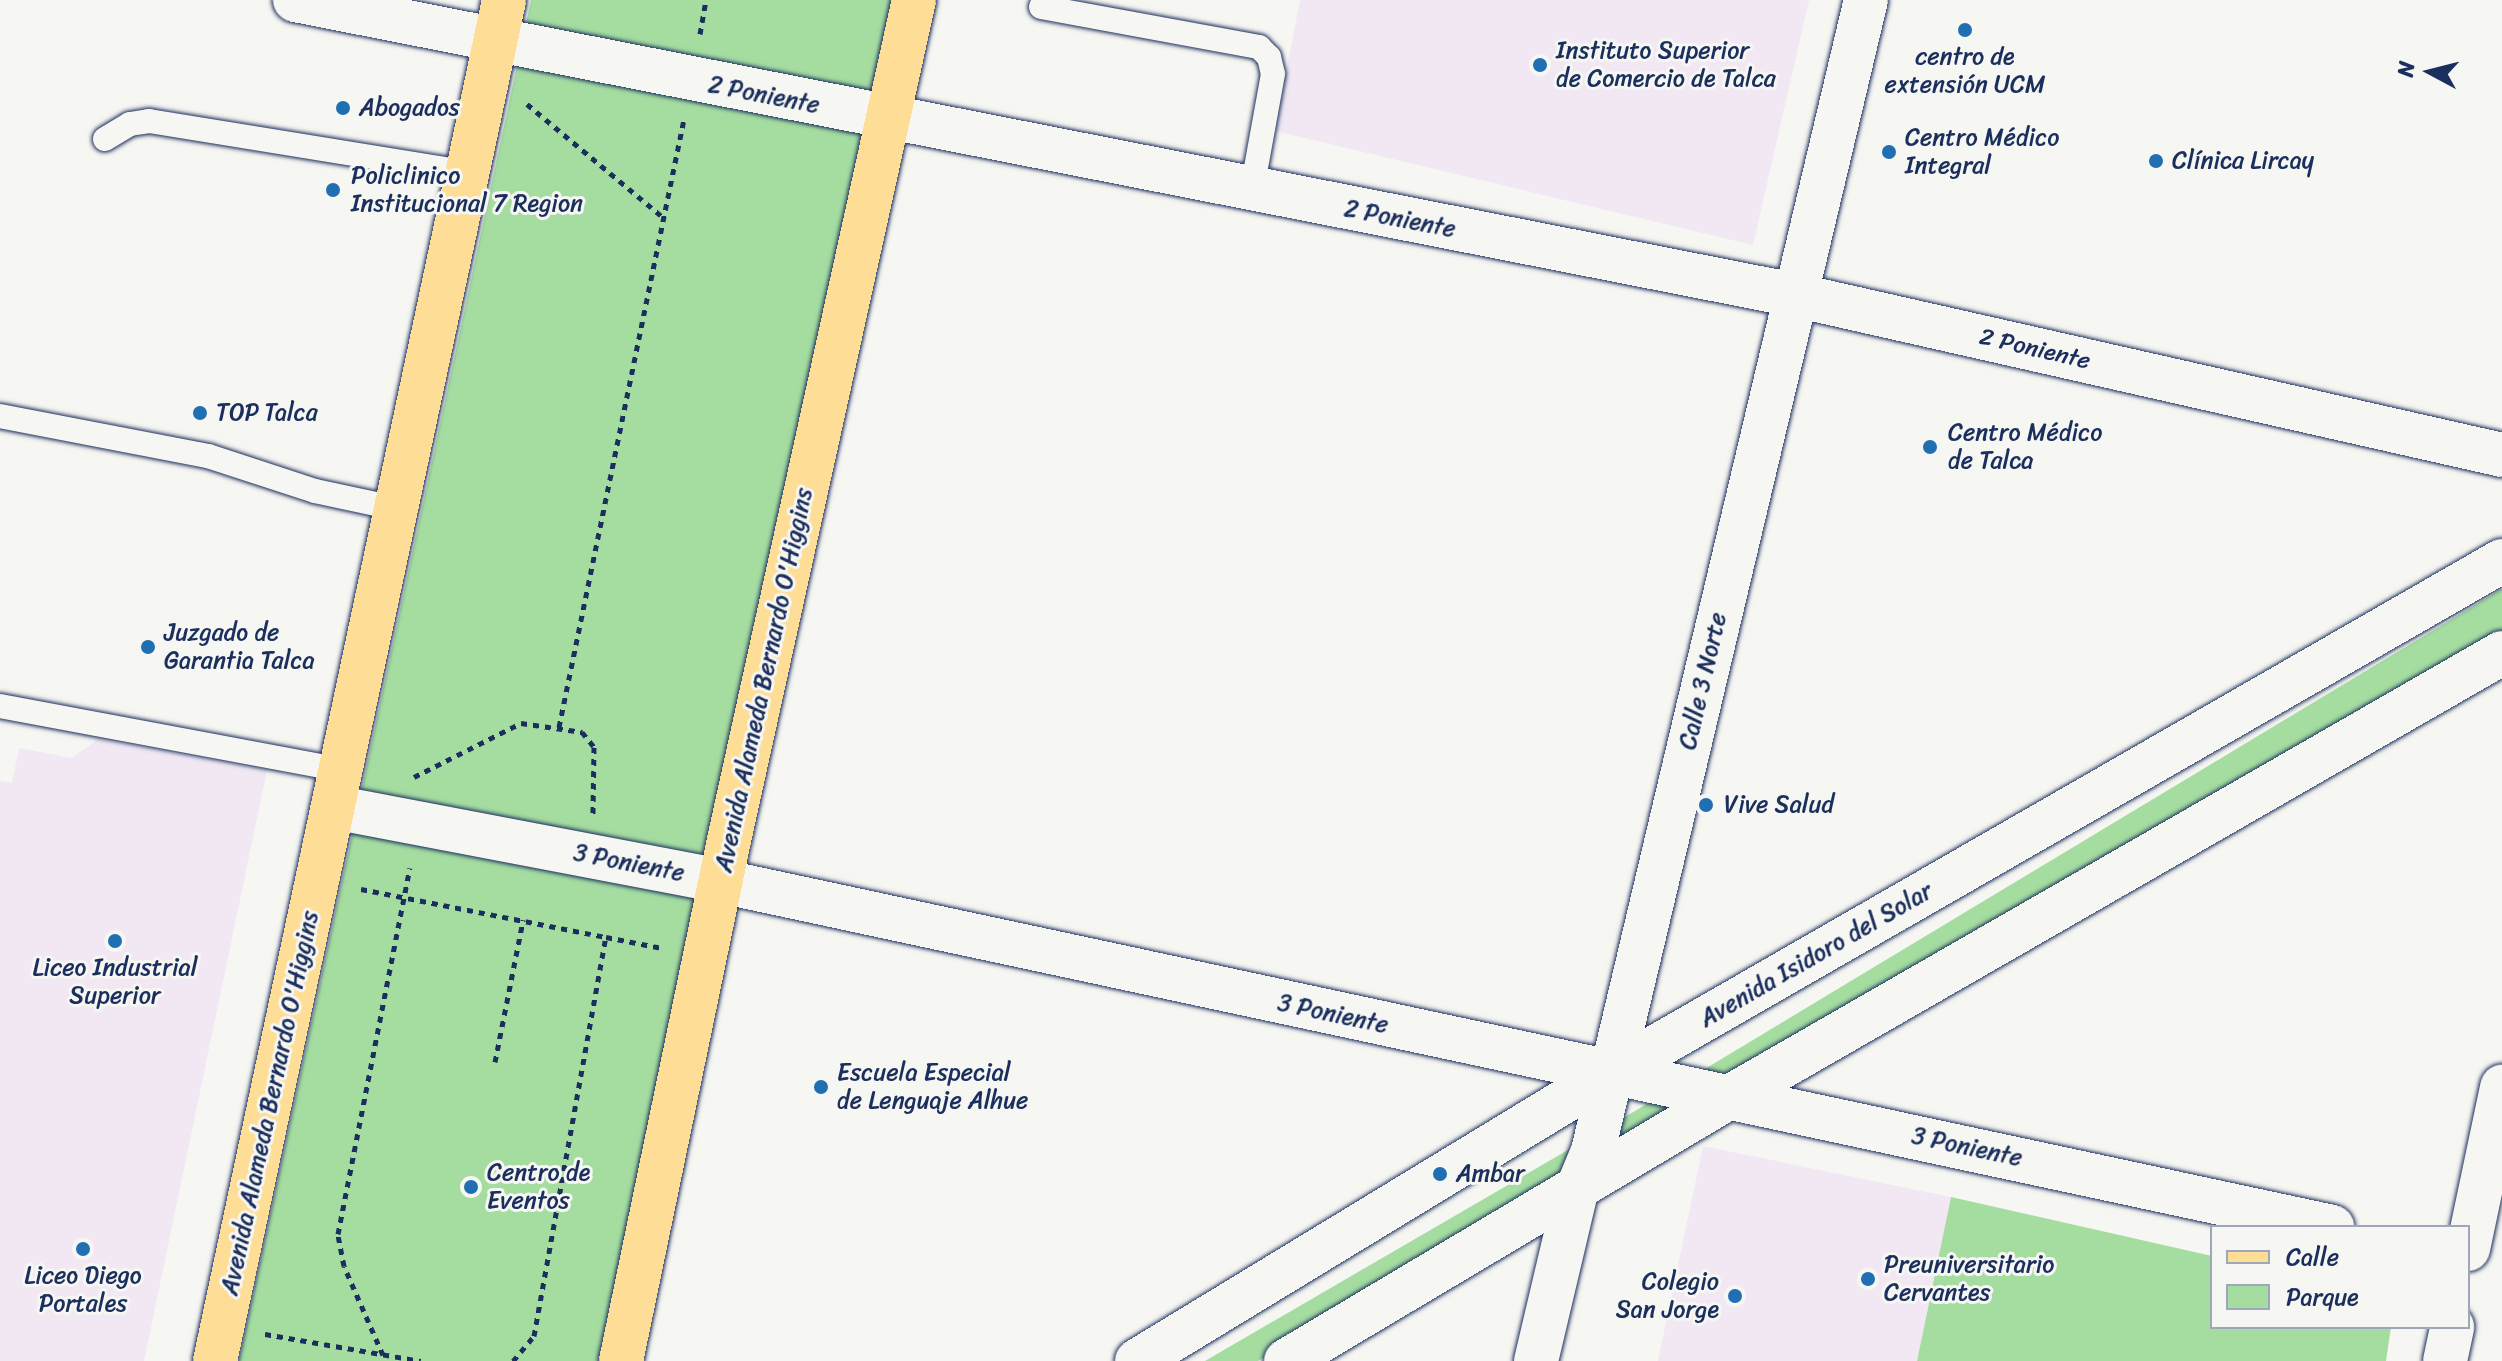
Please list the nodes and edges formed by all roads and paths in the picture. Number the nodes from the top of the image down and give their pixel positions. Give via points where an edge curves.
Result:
1 (295, 0) edge
2 (914, 0) edge
3 (1866, 0) edge
4 (1041, 7) dead end
5 (510, 29) edge
6 (691, 81) junction
7 (888, 119) junction
8 (105, 139) dead end
9 (464, 172) junction
10 (1252, 190) junction
11 (665, 219) junction
12 (1795, 295) junction
13 (0, 416) edge
14 (2502, 455) edge
15 (399, 509) junction
16 (2502, 561) edge
17 (2502, 653) edge
18 (0, 706) edge
19 (559, 727) junction
20 (337, 789) junction
21 (401, 820) junction
22 (593, 829) dead end
23 (317, 880) junction
24 (720, 881) junction
25 (404, 897) junction
26 (523, 920) junction
27 (606, 937) junction
28 (667, 949) dead end
29 (495, 1062) dead end
30 (1609, 1074) junction
31 (2502, 1087) edge
32 (1733, 1095) junction
33 (1576, 1192) junction
34 (2323, 1225) edge
35 (2470, 1239) edge
36 (2470, 1257) edge
37 (2502, 1264) edge
38 (2452, 1329) edge
39 (256, 1333) dead end
40 (383, 1355) junction
41 (215, 1361) edge
42 (421, 1361) edge
43 (513, 1361) edge
44 (621, 1361) edge
45 (1137, 1361) edge
46 (1286, 1361) edge
47 (1536, 1361) edge
48 (2445, 1361) edge

1 - 5 street, 2 Poniente
2 - 7 main road, Avenida Alameda Bernardo O'Higgins
3 - 12 street, Calle 3 Norte
4 - 10 lane via 1259,47 1269,57 1273,74
5 - 6 street, 2 Poniente
5 - 9 main road, Avenida Alameda Bernardo O'Higgins
5 - 11 path via 520,98
6 - 7 street, 2 Poniente
6 - 11 path
7 - 10 street, 2 Poniente
7 - 24 main road, Avenida Alameda Bernardo O'Higgins
8 - 9 lane via 130,124 149,121
9 - 15 main road, Avenida Alameda Bernardo O'Higgins
10 - 12 street, 2 Poniente
11 - 19 path
12 - 14 street, 2 Poniente
12 - 30 street, Calle 3 Norte
13 - 15 lane via 208,456 315,491
15 - 20 main road, Avenida Alameda Bernardo O'Higgins
16 - 30 street, Avenida Isidoro del Solar
17 - 32 street
18 - 20 lane
19 - 21 path via 521,723 409,779
19 - 22 path via 592,740
20 - 21 street, 3 Poniente
20 - 23 main road, Avenida Alameda Bernardo O'Higgins
21 - 24 street, 3 Poniente
21 - 25 path via 395,852 413,856
23 - 25 path
23 - 41 main road, Avenida Alameda Bernardo O'Higgins
24 - 30 street, 3 Poniente
24 - 44 main road, Avenida Alameda Bernardo O'Higgins
25 - 26 path
25 - 40 path via 338,1234 344,1266
26 - 27 path
26 - 29 path
27 - 28 path
27 - 43 path via 534,1336
30 - 32 street, 3 Poniente
30 - 33 street, Calle 3 Norte via 1593,1151
30 - 45 street, Avenida Isidoro del Solar
31 - 35 street
32 - 33 street
32 - 34 street, 3 Poniente
33 - 46 street
33 - 47 street, Calle 3 Norte
36 - 37 street
38 - 48 street
39 - 40 path
40 - 42 path

